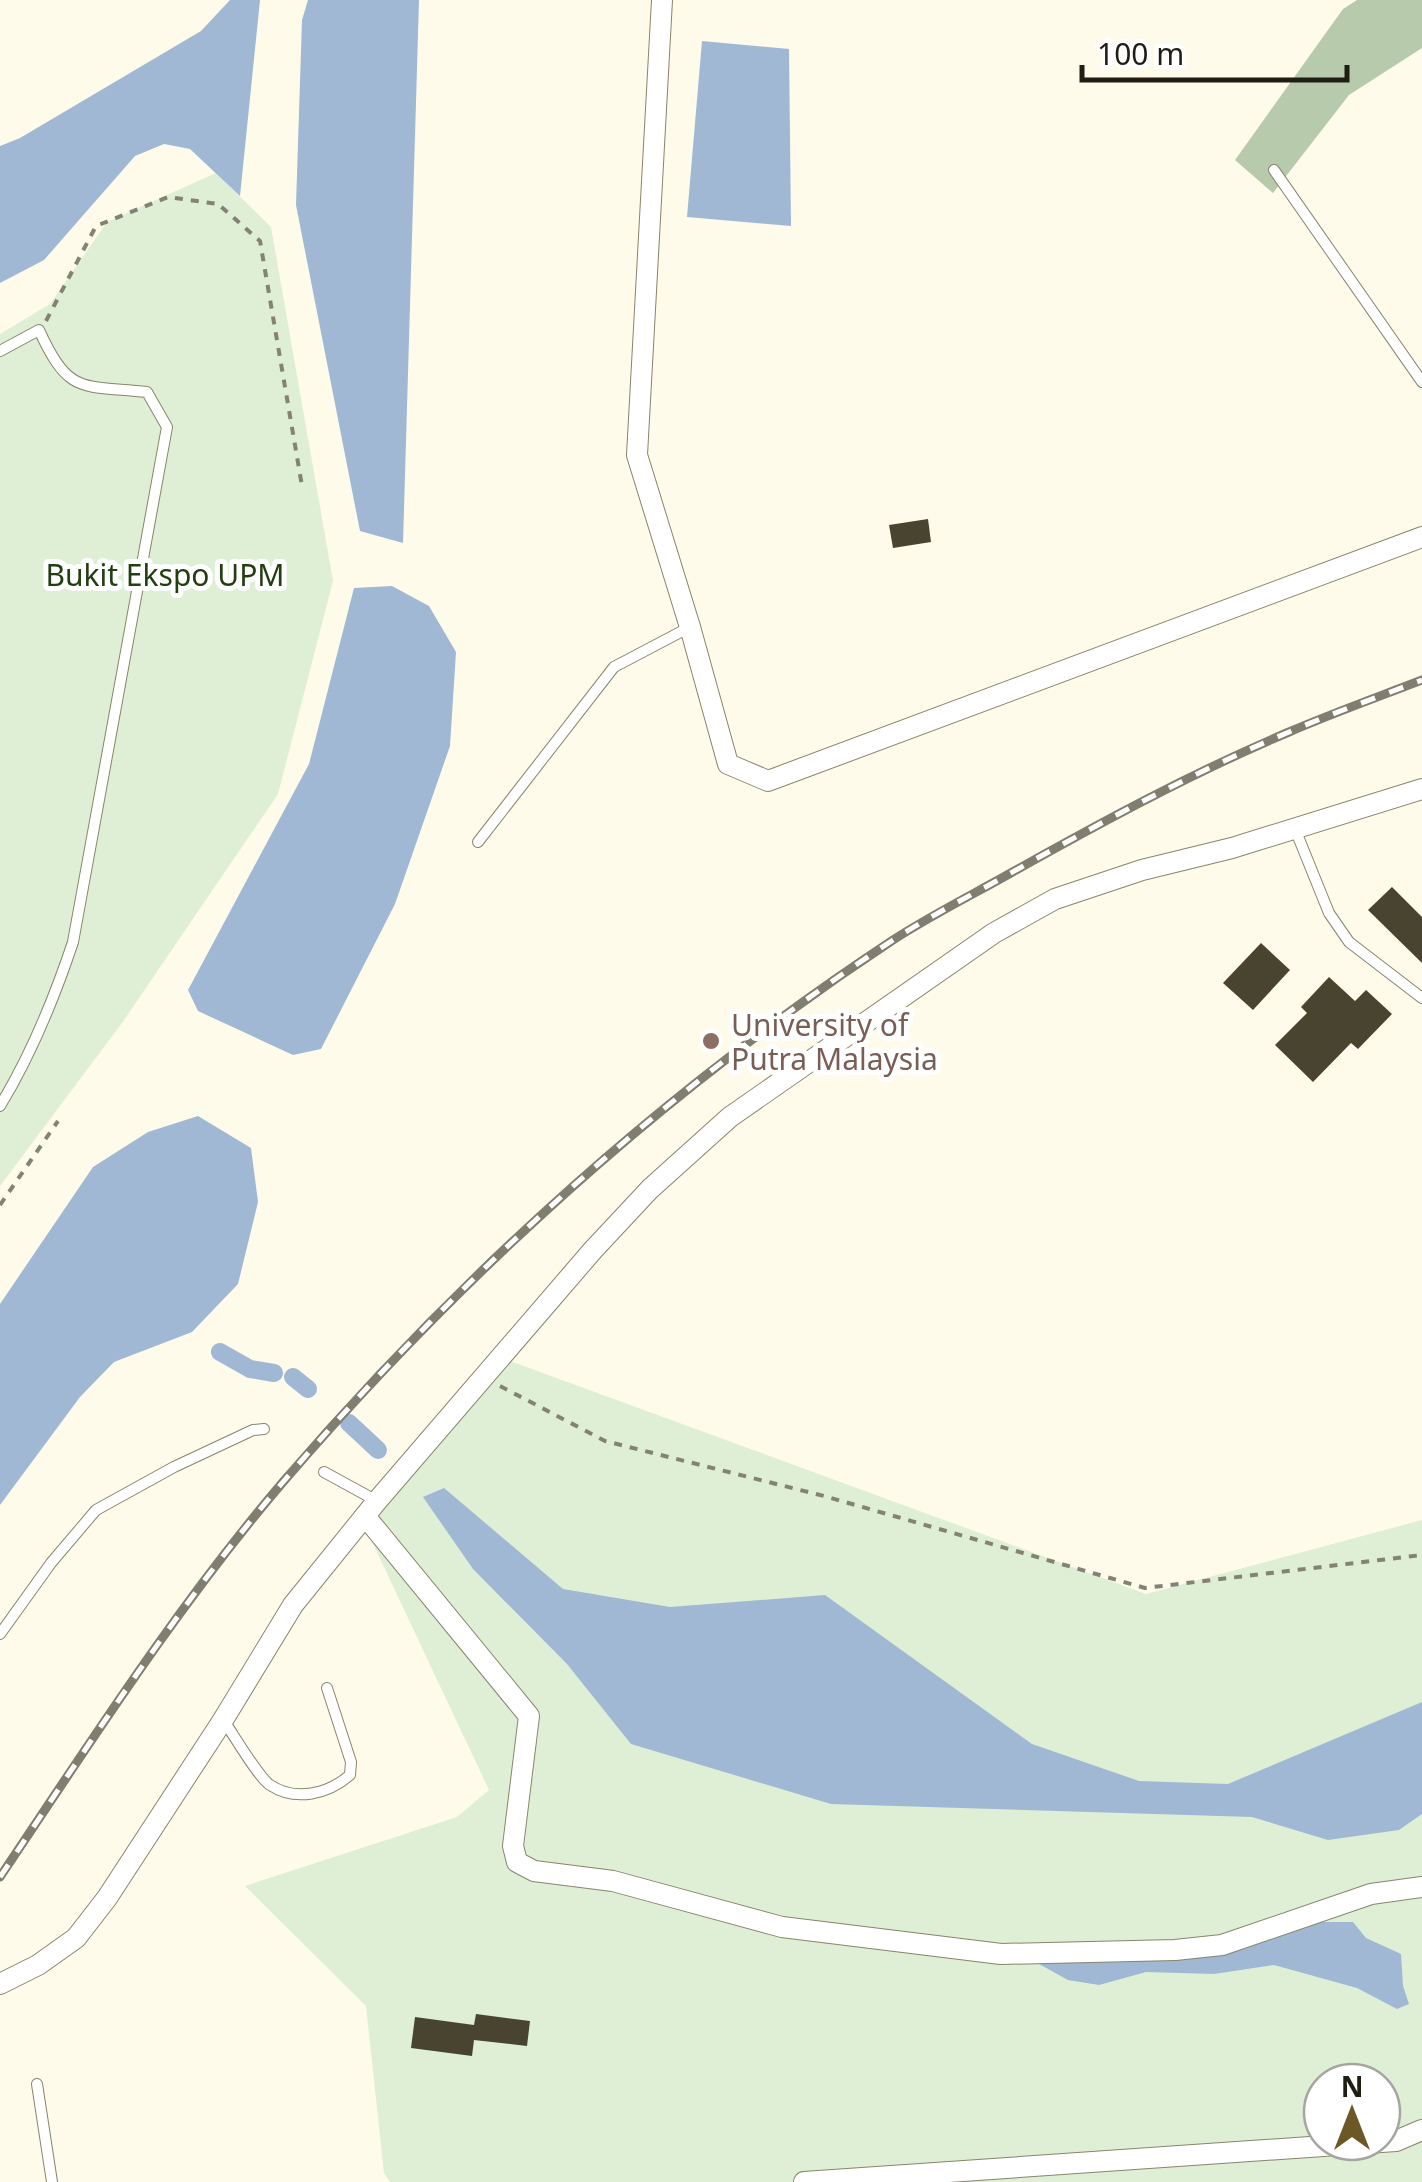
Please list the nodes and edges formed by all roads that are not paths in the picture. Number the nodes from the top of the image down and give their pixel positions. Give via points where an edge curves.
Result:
1 (662, 0) edge
2 (1274, 170) dead end
3 (0, 351) edge
4 (1422, 382) edge
5 (1422, 537) edge
6 (690, 626) junction
7 (1422, 790) edge
8 (1295, 828) junction
9 (478, 842) dead end
10 (1422, 998) edge
11 (0, 1106) edge
12 (264, 1429) dead end
13 (324, 1472) dead end
14 (371, 1508) junction
15 (0, 1634) edge
16 (327, 1688) dead end
17 (223, 1720) junction
18 (1422, 1887) edge
19 (0, 1984) edge
20 (36, 2084) dead end
21 (1422, 2130) edge
22 (52, 2182) edge
23 (804, 2182) edge

1 - 6 street via 636,455
2 - 4 lane
3 - 11 lane via 38,330 69,380 147,392 168,427 73,942 18,1078
5 - 6 street via 768,781 728,764
6 - 9 lane via 614,667
7 - 8 street
8 - 10 lane via 1329,913 1349,942
8 - 14 street via 1054,899 994,933 730,1117 638,1201
12 - 15 lane via 96,1510
13 - 14 lane
14 - 17 street via 293,1606
14 - 18 street via 529,1716 513,1846 516,1862 534,1871 612,1882 782,1927 1001,1954 1222,1945 1371,1894
16 - 17 lane via 351,1762 350,1775 336,1787 300,1796 268,1784
17 - 19 street via 76,1938
20 - 22 lane
21 - 23 street via 1396,2141

